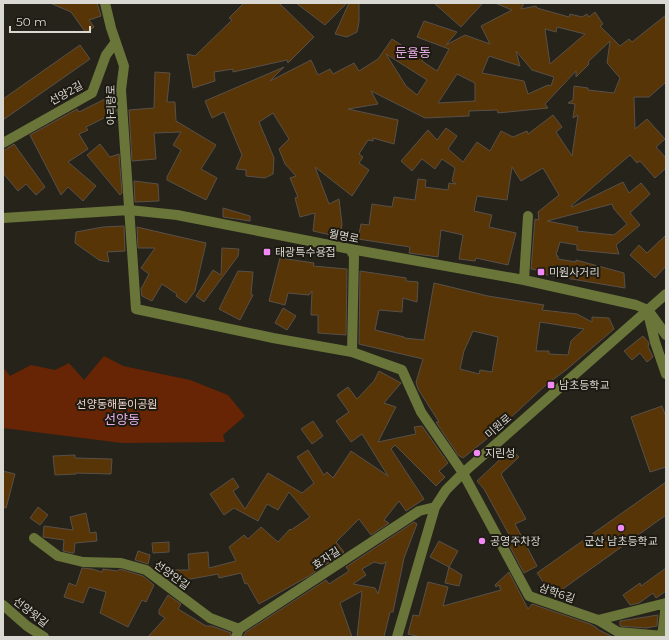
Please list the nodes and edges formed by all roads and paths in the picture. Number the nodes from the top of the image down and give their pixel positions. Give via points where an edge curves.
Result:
1 (105, 3) edge
2 (115, 43) junction
3 (3, 143) edge
4 (129, 210) junction
5 (528, 216) dead end
6 (3, 218) edge
7 (350, 249) junction
8 (524, 280) junction
9 (666, 294) edge
10 (648, 310) junction
11 (666, 335) edge
12 (352, 352) junction
13 (666, 374) edge
14 (463, 473) junction
15 (435, 507) junction
16 (34, 538) dead end
17 (666, 603) edge
18 (3, 606) edge
19 (598, 620) junction
20 (237, 633) edge
21 (44, 637) edge
22 (398, 637) edge
23 (662, 637) edge

1 - 2 street, 아리랑로
2 - 3 street, 선양2길 via 106,55 92,92
2 - 4 street, 아리랑로 via 124,66 120,90
4 - 6 street, 월명로
4 - 7 street, 월명로 via 177,215
4 - 12 street, 아리랑로 via 136,308 273,338
5 - 8 street
7 - 8 street, 월명로
7 - 12 street via 354,256
8 - 10 street, 월명로 via 636,305
9 - 10 street, 미원로
10 - 11 street
10 - 13 street
10 - 14 street, 미원로
12 - 14 street, 삼학6길 via 402,370 421,412
14 - 15 street, 미원로 via 446,490
14 - 19 street, 삼학6길 via 529,596
15 - 20 street, 효자길 via 419,511
15 - 22 street, 미원로
16 - 20 street, 선양안길 via 58,556 83,562 121,563 146,570 210,618
17 - 19 street
17 - 23 street
18 - 21 street, 선양윗길
19 - 23 street, 삼학6길 via 618,632

